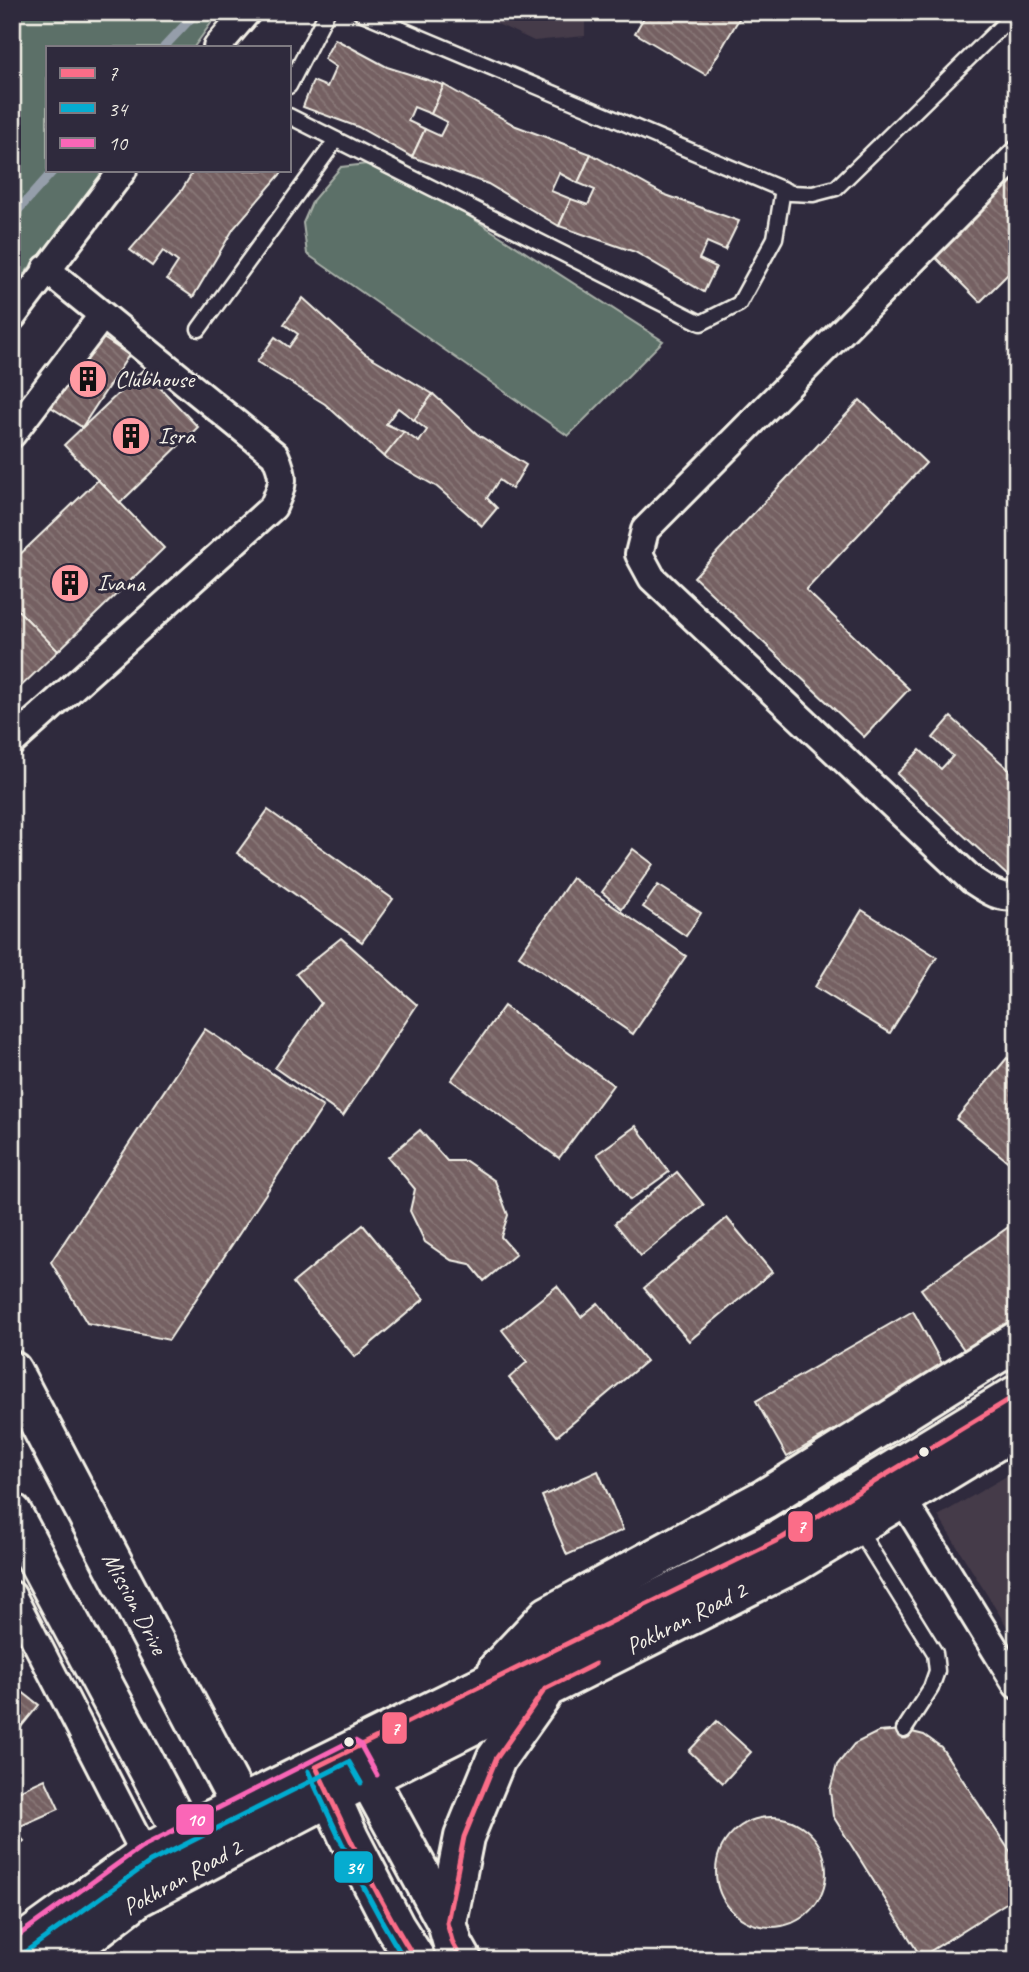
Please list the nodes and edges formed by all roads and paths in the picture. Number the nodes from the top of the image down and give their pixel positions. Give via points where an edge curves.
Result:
1 (247, 12) edge
2 (327, 12) edge
3 (359, 12) edge
4 (1016, 12) edge
5 (218, 46) edge
6 (290, 84) edge
7 (290, 116) edge
8 (336, 139) junction
9 (1017, 155) edge
10 (121, 172) edge
11 (783, 189) junction
12 (46, 269) junction
13 (102, 316) junction
14 (12, 317) edge
15 (199, 329) dead end
16 (12, 434) edge
17 (12, 743) edge
18 (1017, 896) edge
19 (1017, 1341) edge
20 (12, 1371) edge
21 (1017, 1395) edge
22 (1017, 1428) edge
23 (902, 1498) junction
24 (12, 1513) edge
25 (856, 1525) junction
26 (12, 1595) edge
27 (1017, 1685) edge
28 (482, 1686) junction
29 (545, 1689) junction
30 (904, 1730) dead end
31 (361, 1764) junction
32 (324, 1781) junction
33 (249, 1821) junction
34 (191, 1850) junction
35 (153, 1870) junction
36 (447, 1923) junction
37 (12, 1951) edge
38 (56, 1960) edge
39 (416, 1960) edge
40 (463, 1960) edge

1 - 5 street
2 - 6 lane
3 - 11 lane
4 - 11 lane via 836,188 813,194
7 - 8 lane
8 - 11 lane via 701,323 738,304 775,238
8 - 15 lane
9 - 18 street via 645,530 639,554 652,578 972,880 989,891
10 - 12 street
12 - 13 street
12 - 14 street
13 - 16 street
13 - 17 street via 275,455 283,485 272,507
19 - 28 main road via 766,1498 548,1616
20 - 33 main road, Mission Drive
21 - 28 main road, Pokhran Road 2 via 782,1538
22 - 23 main road, Pokhran Road 2
23 - 25 main road, Pokhran Road 2
23 - 27 street
24 - 34 main road
25 - 29 main road, Pokhran Road 2 via 796,1562
25 - 30 lane via 935,1653 937,1671 932,1688
26 - 35 street
28 - 31 main road, Pokhran Road 2
29 - 31 main road, Pokhran Road 2
29 - 36 main road via 496,1759 464,1837
31 - 32 main road, Pokhran Road 2
31 - 36 main road
32 - 33 main road, Pokhran Road 2
32 - 39 main road via 360,1860
33 - 34 main road, Pokhran Road 2
34 - 35 main road, Pokhran Road 2
35 - 37 main road, Pokhran Road 2
35 - 38 main road, Pokhran Road 2 via 138,1897
36 - 40 main road

